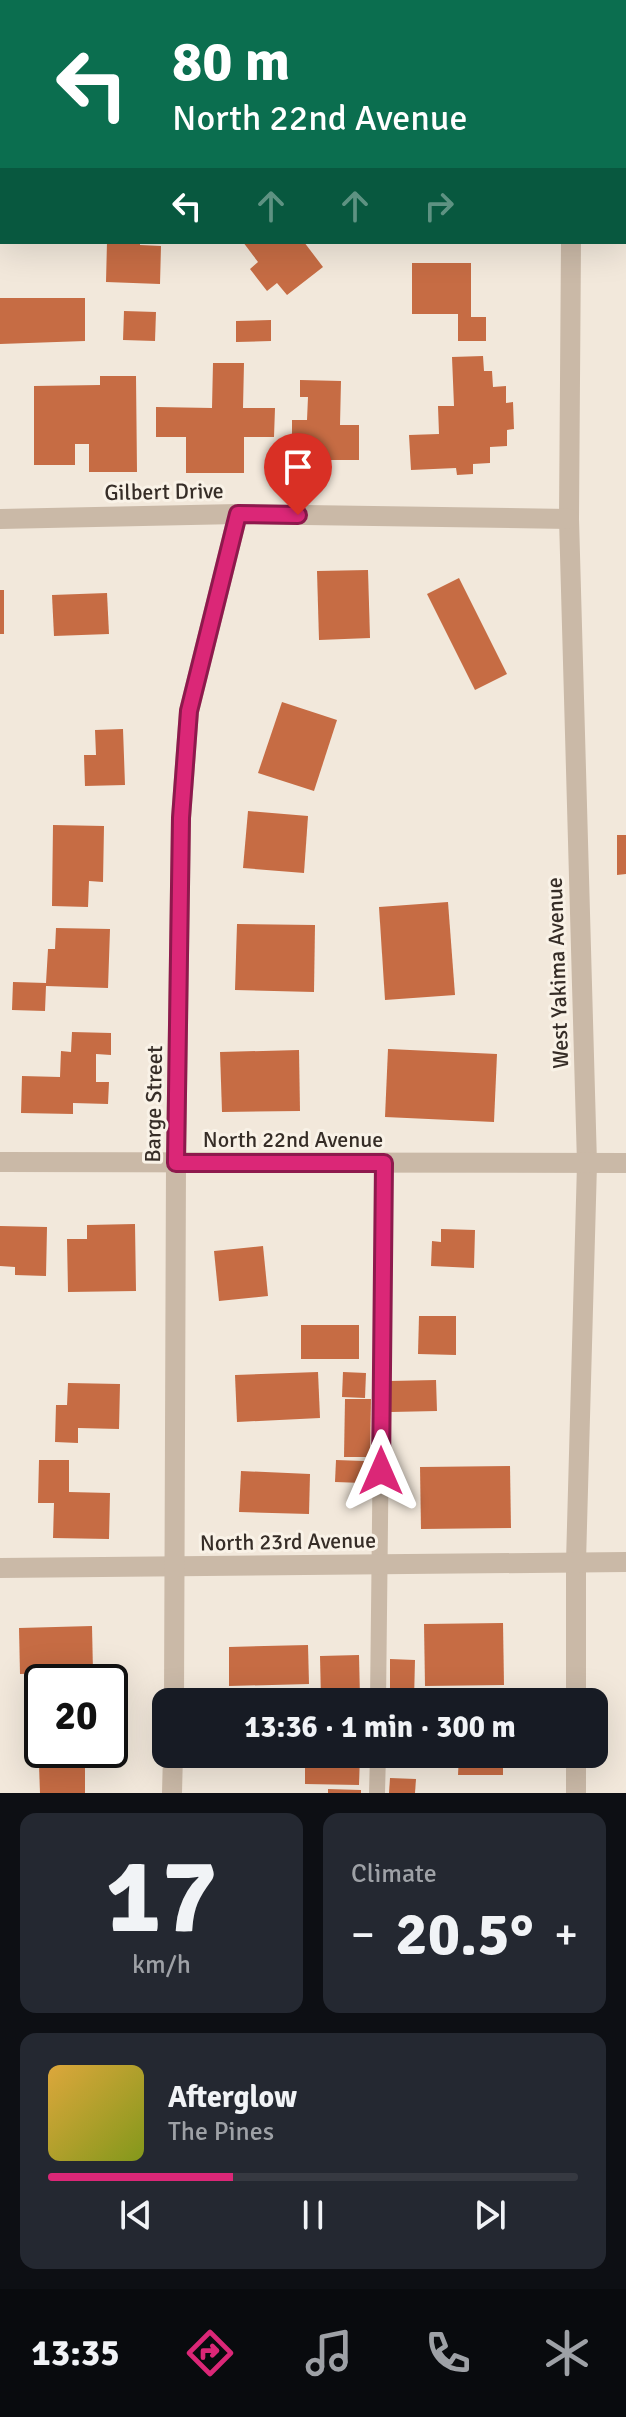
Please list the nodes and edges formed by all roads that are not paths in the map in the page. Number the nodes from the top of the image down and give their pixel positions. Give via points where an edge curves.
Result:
1 (571, 244) edge
2 (238, 514) junction
3 (0, 519) edge
4 (569, 519) junction
5 (0, 1162) edge
6 (176, 1163) junction
7 (384, 1163) junction
8 (626, 1163) edge
9 (587, 1164) junction
10 (576, 1562) junction
11 (626, 1562) edge
12 (380, 1564) junction
13 (176, 1566) junction
14 (0, 1568) edge
15 (174, 1688) edge
16 (378, 1688) edge
17 (576, 1688) edge
18 (173, 1768) edge
19 (378, 1768) edge
20 (576, 1768) edge
21 (172, 1793) edge
22 (377, 1793) edge
23 (576, 1793) edge

1 - 4 street, West Yakima Avenue
2 - 3 street, Gilbert Drive
2 - 4 street, Gilbert Drive
2 - 6 street, Barge Street via 189,711 181,818
4 - 9 street, West Yakima Avenue
5 - 6 street, North 22nd Avenue
6 - 7 street, North 22nd Avenue
6 - 13 street, Barge Street
7 - 9 street, North 22nd Avenue
7 - 12 lane
8 - 9 street, North 22nd Avenue
9 - 10 street, West Yakima Avenue
10 - 11 street, North 23rd Avenue
10 - 12 street, North 23rd Avenue
10 - 17 street, West Yakima Avenue
12 - 13 street, North 23rd Avenue
12 - 16 lane
13 - 14 street, North 23rd Avenue
13 - 15 street, Barge Street
18 - 21 street
19 - 22 lane
20 - 23 street

